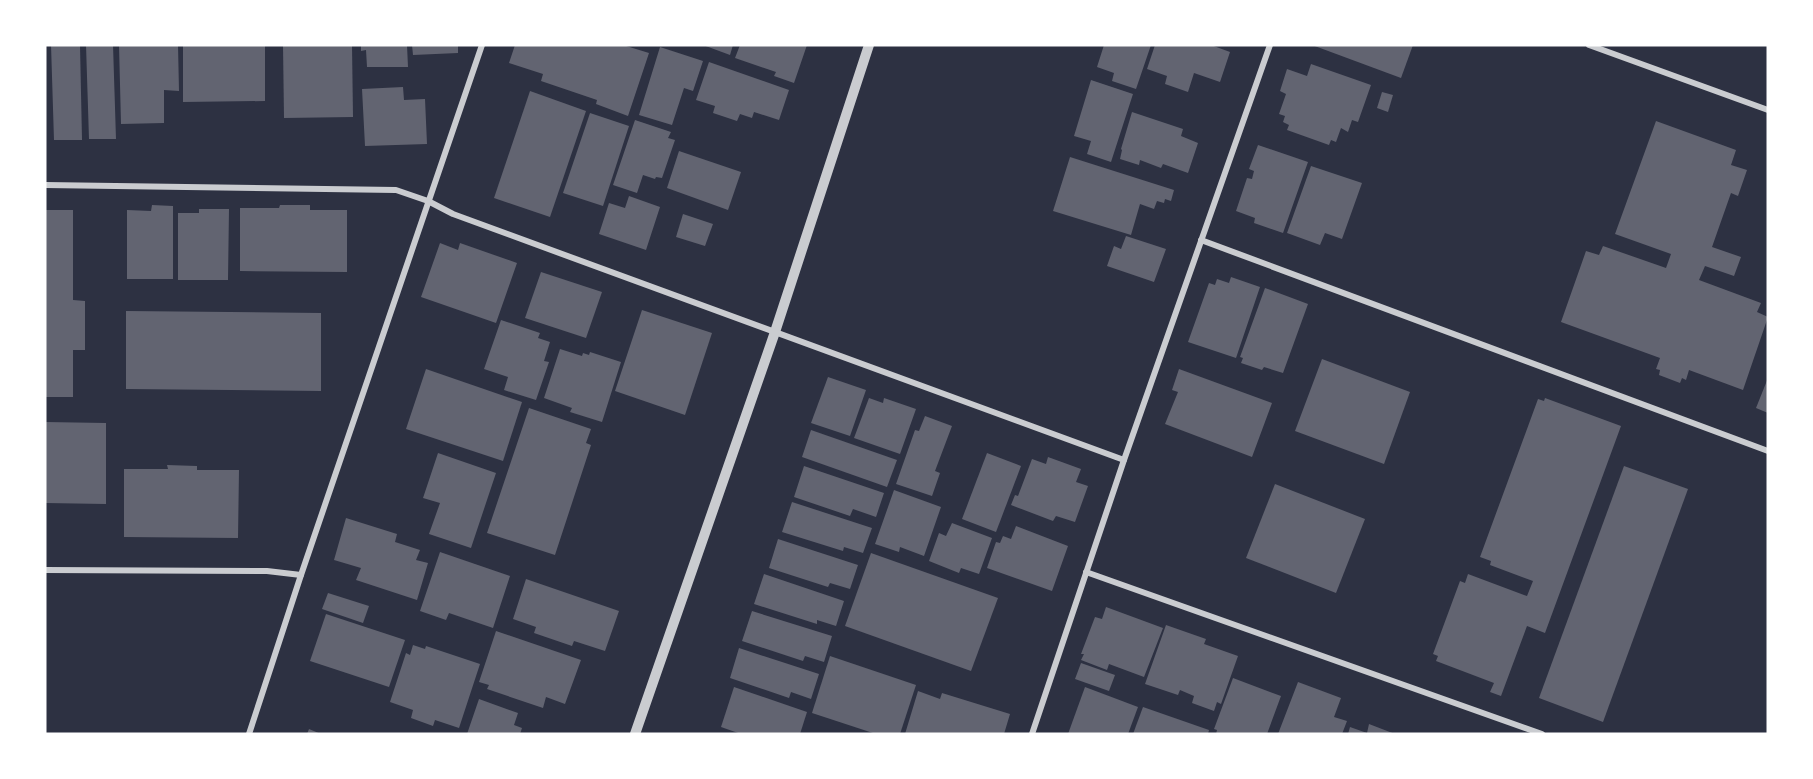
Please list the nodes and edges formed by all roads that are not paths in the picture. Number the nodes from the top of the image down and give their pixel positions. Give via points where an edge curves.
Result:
1 (482, 45) edge
2 (869, 45) edge
3 (1270, 45) edge
4 (1589, 45) edge
5 (1768, 110) edge
6 (45, 185) edge
7 (428, 201) junction
8 (1201, 240) junction
9 (774, 332) junction
10 (1768, 451) edge
11 (1124, 460) junction
12 (45, 570) edge
13 (1086, 572) junction
14 (301, 575) junction
15 (249, 734) edge
16 (634, 734) edge
17 (1032, 734) edge
18 (1542, 734) edge

1 - 7 street
2 - 9 street
3 - 8 street
4 - 5 street
6 - 7 street via 396,190
7 - 9 street via 453,214
7 - 14 street
8 - 10 street
8 - 11 street
9 - 11 street
9 - 16 street
11 - 13 street
12 - 14 street via 267,571
13 - 17 street
13 - 18 street
14 - 15 street

